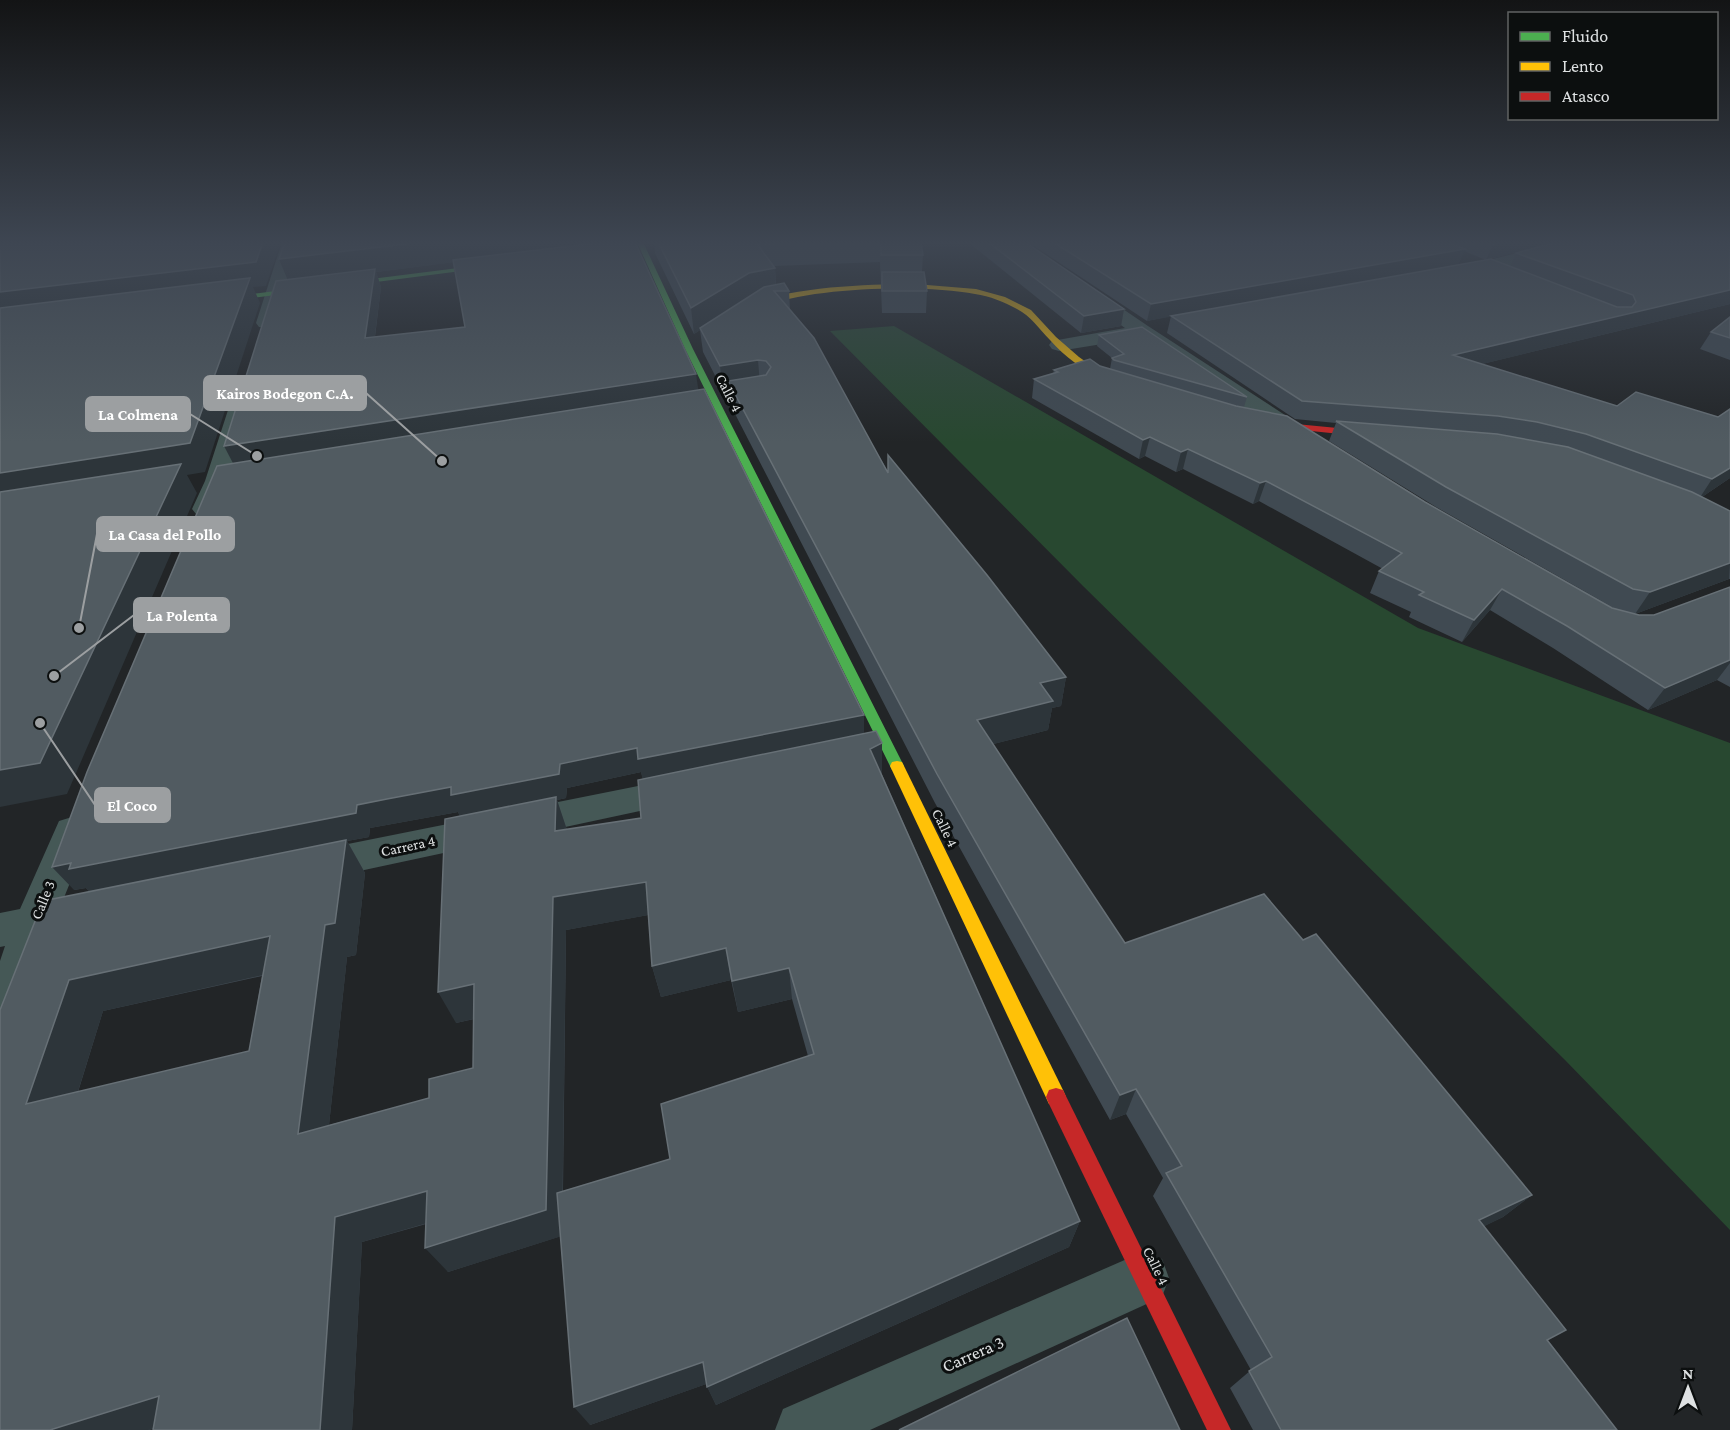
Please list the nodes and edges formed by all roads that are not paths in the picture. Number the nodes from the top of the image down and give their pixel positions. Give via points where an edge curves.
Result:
1 (271, 309) edge
2 (675, 309) edge
3 (750, 309) edge
4 (1024, 309) edge
5 (1110, 309) edge
6 (739, 316) edge
7 (1165, 327) dead end
8 (1142, 331) junction
9 (1059, 345) junction
10 (259, 348) edge
11 (248, 381) edge
12 (1138, 388) edge
13 (1249, 420) edge
14 (1289, 428) junction
15 (1395, 437) edge
16 (1329, 453) edge
17 (194, 536) edge
18 (888, 748) junction
19 (853, 755) edge
20 (712, 784) edge
21 (84, 801) edge
22 (279, 873) edge
23 (116, 906) edge
24 (17, 927) edge
25 (0, 1021) edge
26 (1143, 1278) junction
27 (804, 1430) edge
28 (1219, 1430) edge

1 - 10 street
2 - 18 street, Calle 4 via 714,400
3 - 6 street
4 - 9 street
5 - 8 street
7 - 8 street
8 - 9 street
8 - 14 street
9 - 12 street via 1104,378
11 - 17 street via 217,481
13 - 14 street
14 - 15 street
14 - 16 street
18 - 19 street
18 - 26 street, Calle 4
20 - 22 street, Carrera 4
21 - 24 street, Calle 3
23 - 24 street
24 - 25 street, Calle 3
26 - 27 street, Carrera 3
26 - 28 street, Calle 4

